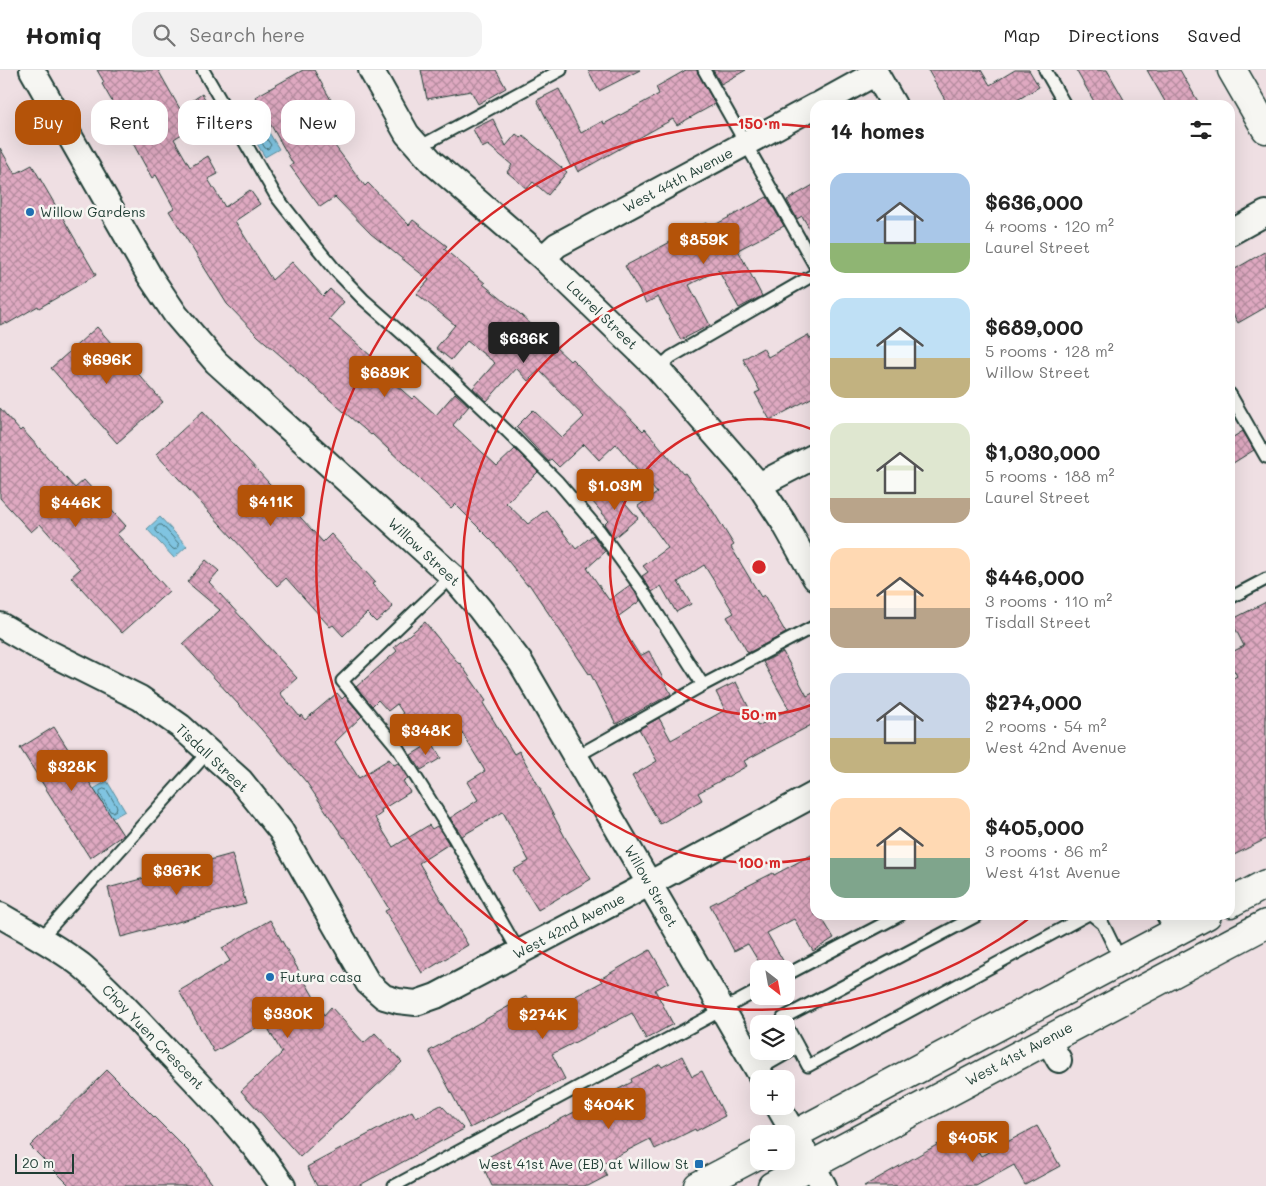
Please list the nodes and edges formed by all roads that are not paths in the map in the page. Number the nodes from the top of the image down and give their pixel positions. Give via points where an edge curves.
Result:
1 (32, 70) edge
2 (203, 70) edge
3 (370, 70) edge
4 (561, 70) edge
5 (704, 70) edge
6 (1045, 70) edge
7 (1232, 70) edge
8 (875, 72) edge
9 (826, 100) edge
10 (891, 100) edge
11 (1062, 100) edge
12 (810, 109) edge
13 (1266, 129) edge
14 (745, 144) junction
15 (418, 147) junction
16 (1266, 213) edge
17 (1235, 230) edge
18 (810, 257) edge
19 (543, 258) junction
20 (810, 277) edge
21 (658, 369) junction
22 (1235, 403) edge
23 (1266, 457) edge
24 (810, 459) edge
25 (760, 486) junction
26 (810, 569) edge
27 (452, 576) junction
28 (1266, 579) edge
29 (1235, 595) edge
30 (0, 625) edge
31 (810, 629) edge
32 (703, 685) junction
33 (209, 751) junction
34 (577, 756) junction
35 (810, 797) edge
36 (649, 884) junction
37 (1266, 884) edge
38 (1235, 900) edge
39 (0, 915) edge
40 (890, 920) edge
41 (969, 920) edge
42 (1078, 920) edge
43 (1098, 920) edge
44 (1185, 920) edge
45 (1167, 924) edge
46 (1266, 924) edge
47 (41, 938) junction
48 (519, 952) junction
49 (1121, 961) junction
50 (795, 970) edge
51 (750, 995) edge
52 (398, 1001) joint
53 (722, 1009) junction
54 (1031, 1009) junction
55 (789, 1015) edge
56 (795, 1041) edge
57 (798, 1047) junction
58 (1053, 1050) junction
59 (757, 1070) edge
60 (767, 1070) edge
61 (795, 1134) edge
62 (795, 1144) edge
63 (750, 1159) edge
64 (818, 1175) edge
65 (282, 1186) edge
66 (394, 1186) edge
67 (698, 1186) edge
68 (772, 1186) edge

1 - 27 street, Willow Street via 149,275 176,315 216,362
2 - 32 lane via 276,196 310,240 363,299 558,482 599,530 641,588
3 - 15 street, Laurel Street
4 - 15 lane
5 - 14 lane
6 - 11 lane
7 - 13 main road
8 - 9 street, West 44th Avenue
8 - 10 street
12 - 14 street, West 44th Avenue
14 - 18 lane
14 - 19 street, West 44th Avenue via 557,245
15 - 19 street, Laurel Street
16 - 17 street
19 - 21 street, Laurel Street
20 - 21 lane via 671,357
21 - 25 street, Laurel Street
22 - 23 lane
24 - 25 street
25 - 26 street, Laurel Street
27 - 34 street, Willow Street via 521,663
27 - 48 lane via 342,681 397,747
28 - 29 lane
30 - 33 street, Tisdall Street via 140,698
31 - 32 lane
32 - 34 lane
33 - 47 lane
33 - 52 street, Tisdall Street via 241,781 281,831 368,983 384,997
34 - 36 street, Willow Street
35 - 36 street, West 42nd Avenue
36 - 48 street, West 42nd Avenue
36 - 53 street, Willow Street
37 - 38 main road
39 - 47 street, Choy Yuen Crescent
40 - 50 lane
41 - 55 lane
42 - 57 lane via 808,1066
43 - 49 lane
44 - 45 main road
45 - 49 main road
46 - 58 main road, West 41st Avenue
47 - 65 street, Choy Yuen Crescent via 80,965 114,995 218,1104 266,1160
48 - 52 street, West 42nd Avenue via 436,996 416,1003
49 - 54 main road
51 - 53 lane
53 - 59 street, Willow Street
53 - 66 lane
54 - 58 main road
54 - 61 main road
56 - 57 lane
57 - 60 lane
58 - 64 main road, West 41st Avenue
62 - 64 street
63 - 67 main road
64 - 68 main road, West 41st Avenue

